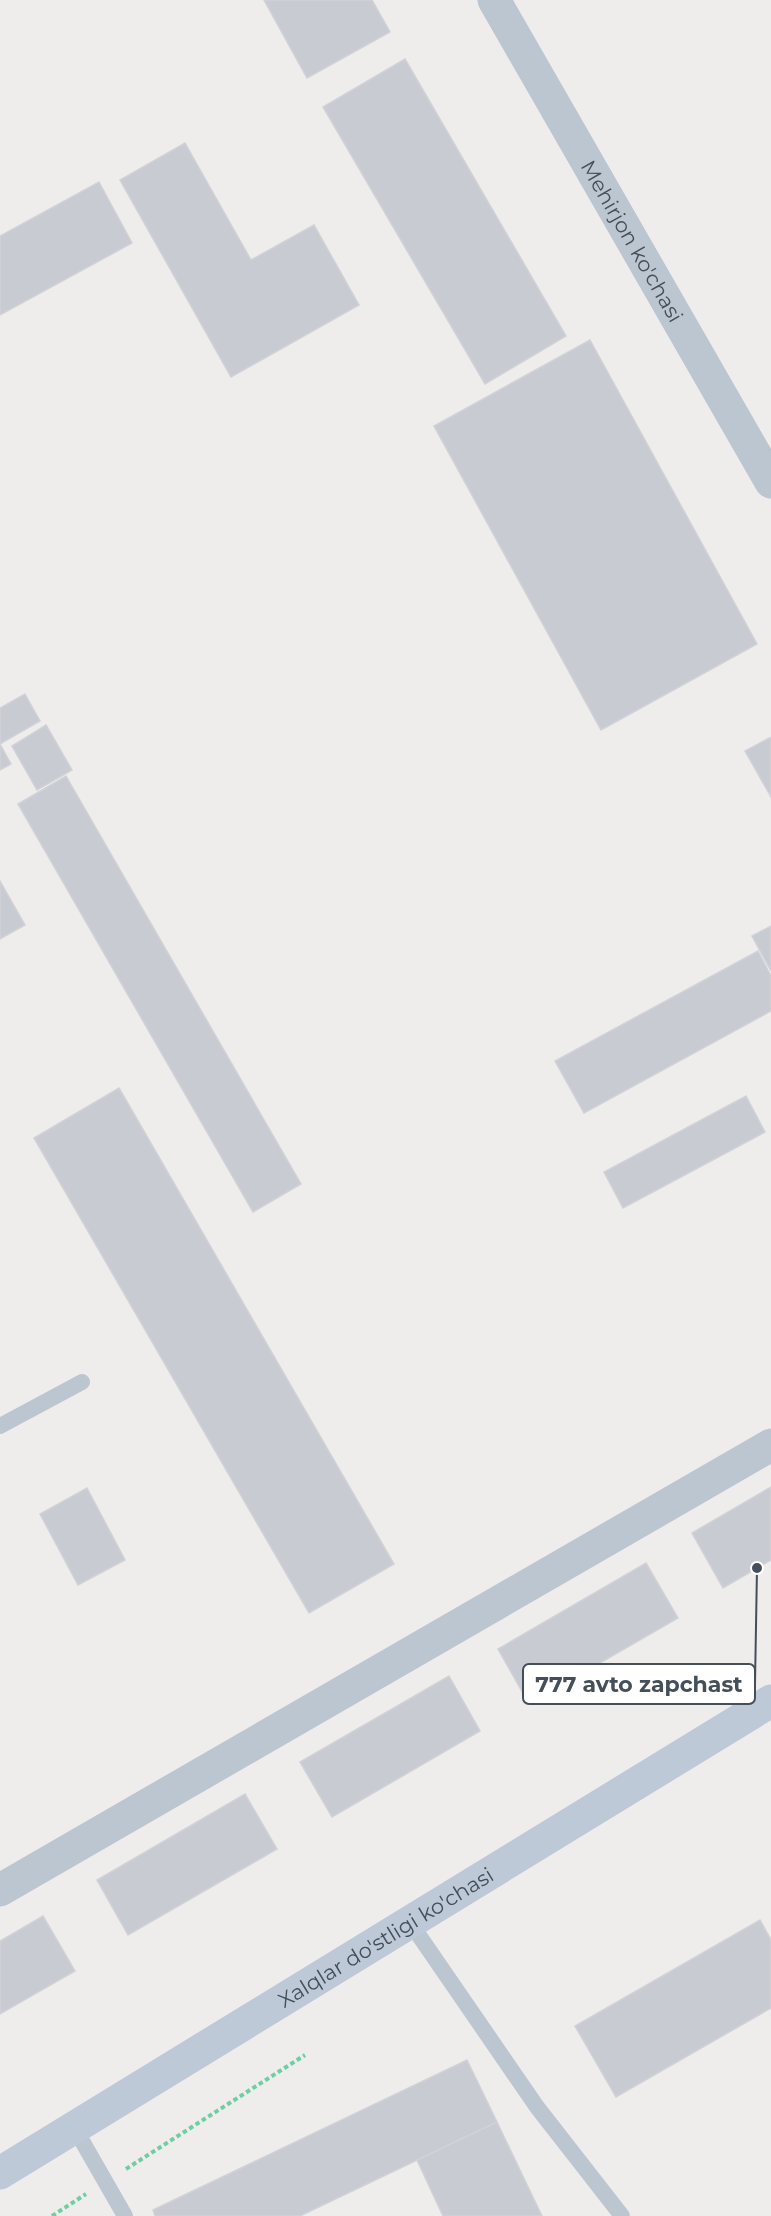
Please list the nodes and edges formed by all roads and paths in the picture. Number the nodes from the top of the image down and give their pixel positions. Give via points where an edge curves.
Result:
1 (494, 0) edge
2 (771, 482) edge
3 (82, 1382) dead end
4 (0, 1426) edge
5 (771, 1445) edge
6 (771, 1701) edge
7 (0, 1890) edge
8 (409, 1921) junction
9 (305, 2055) dead end
10 (74, 2127) junction
11 (0, 2173) edge
12 (105, 2182) junction
13 (52, 2216) edge
14 (125, 2216) edge
15 (622, 2216) edge

1 - 2 street, Mehirjon ko'chasi
3 - 4 lane
5 - 7 street
6 - 8 street, Xalqlar do'stligi ko'chasi
8 - 10 street, Xalqlar do'stligi ko'chasi
8 - 15 lane via 537,2107
9 - 12 path
10 - 11 street, Xalqlar do'stligi ko'chasi
10 - 12 lane
12 - 13 path
12 - 14 lane

